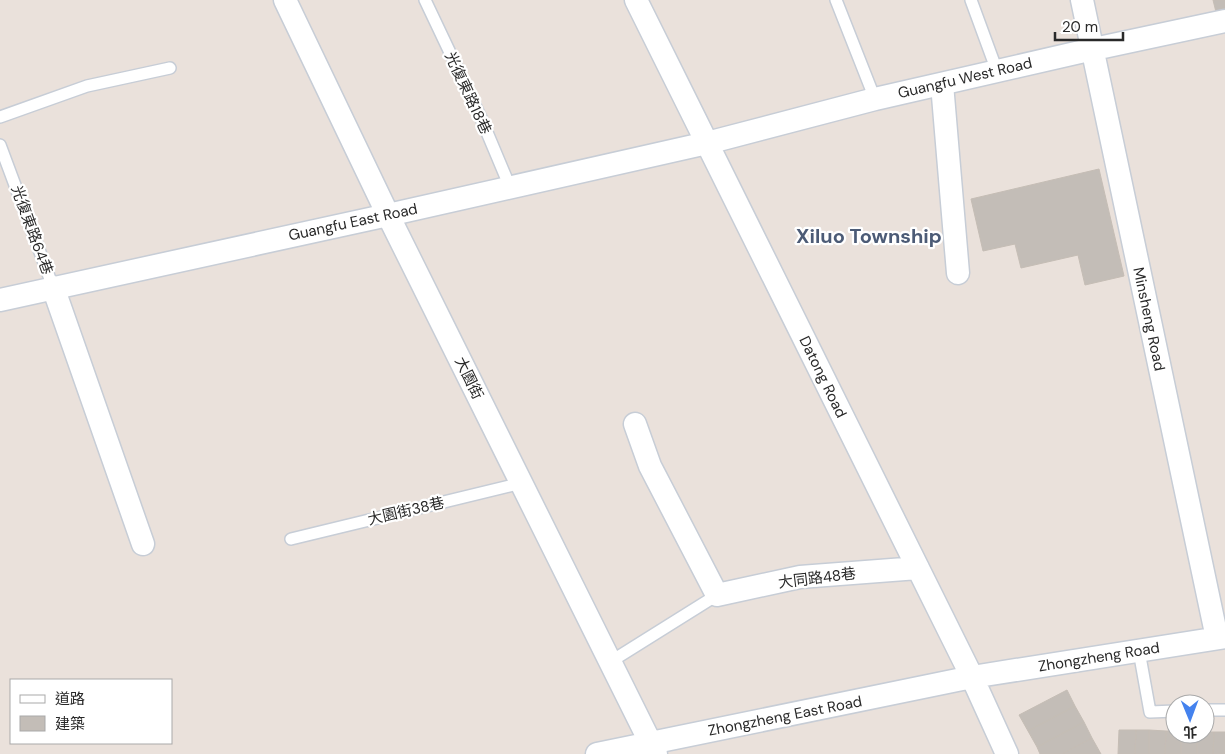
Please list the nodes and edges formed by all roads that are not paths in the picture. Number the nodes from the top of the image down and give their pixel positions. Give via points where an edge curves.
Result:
1 (285, 0) edge
2 (425, 0) edge
3 (636, 0) edge
4 (836, 0) edge
5 (971, 0) edge
6 (1082, 0) edge
7 (1225, 21) edge
8 (1092, 49) junction
9 (170, 68) dead end
10 (996, 71) junction
11 (942, 84) junction
12 (874, 99) junction
13 (0, 117) edge
14 (707, 143) junction
15 (0, 145) edge
16 (510, 187) junction
17 (388, 214) junction
18 (958, 273) dead end
19 (53, 288) junction
20 (0, 300) edge
21 (635, 424) dead end
22 (522, 483) junction
23 (291, 539) dead end
24 (143, 544) dead end
25 (918, 568) junction
26 (717, 595) junction
27 (1221, 638) edge
28 (1139, 651) junction
29 (610, 662) junction
30 (972, 678) junction
31 (1165, 711) edge
32 (653, 748) edge
33 (597, 754) edge
34 (1007, 754) edge

1 - 17 street, 大園街
2 - 16 lane, 光復東路18巷
3 - 14 street, Datong Road
4 - 12 lane
5 - 10 lane
6 - 8 street, Minsheng Road
7 - 8 street, Guangfu West Road
8 - 10 street, Guangfu West Road
8 - 27 street, Minsheng Road
9 - 13 lane via 87,86
10 - 11 street, Guangfu West Road
11 - 12 street, Guangfu West Road
11 - 18 street
12 - 14 street, Guangfu West Road
14 - 16 street, Guangfu East Road
14 - 25 street, Datong Road
15 - 19 lane, 光復東路64巷
16 - 17 street, Guangfu East Road
17 - 19 street, Guangfu East Road
17 - 22 street, 大園街
19 - 20 street, Guangfu East Road
19 - 24 street
21 - 26 street via 650,466
22 - 23 lane, 大園街38巷
22 - 29 street, 大園街
25 - 26 street, 大同路48巷 via 800,577
25 - 30 street, Datong Road
26 - 29 lane, 大同路48巷
27 - 28 street, Zhongzheng Road
28 - 30 street, Zhongzheng Road
28 - 31 lane via 1150,712
29 - 32 street, 大園街
30 - 32 street, Zhongzheng East Road
30 - 34 street, Datong Road
32 - 33 street, Zhongzheng East Road

